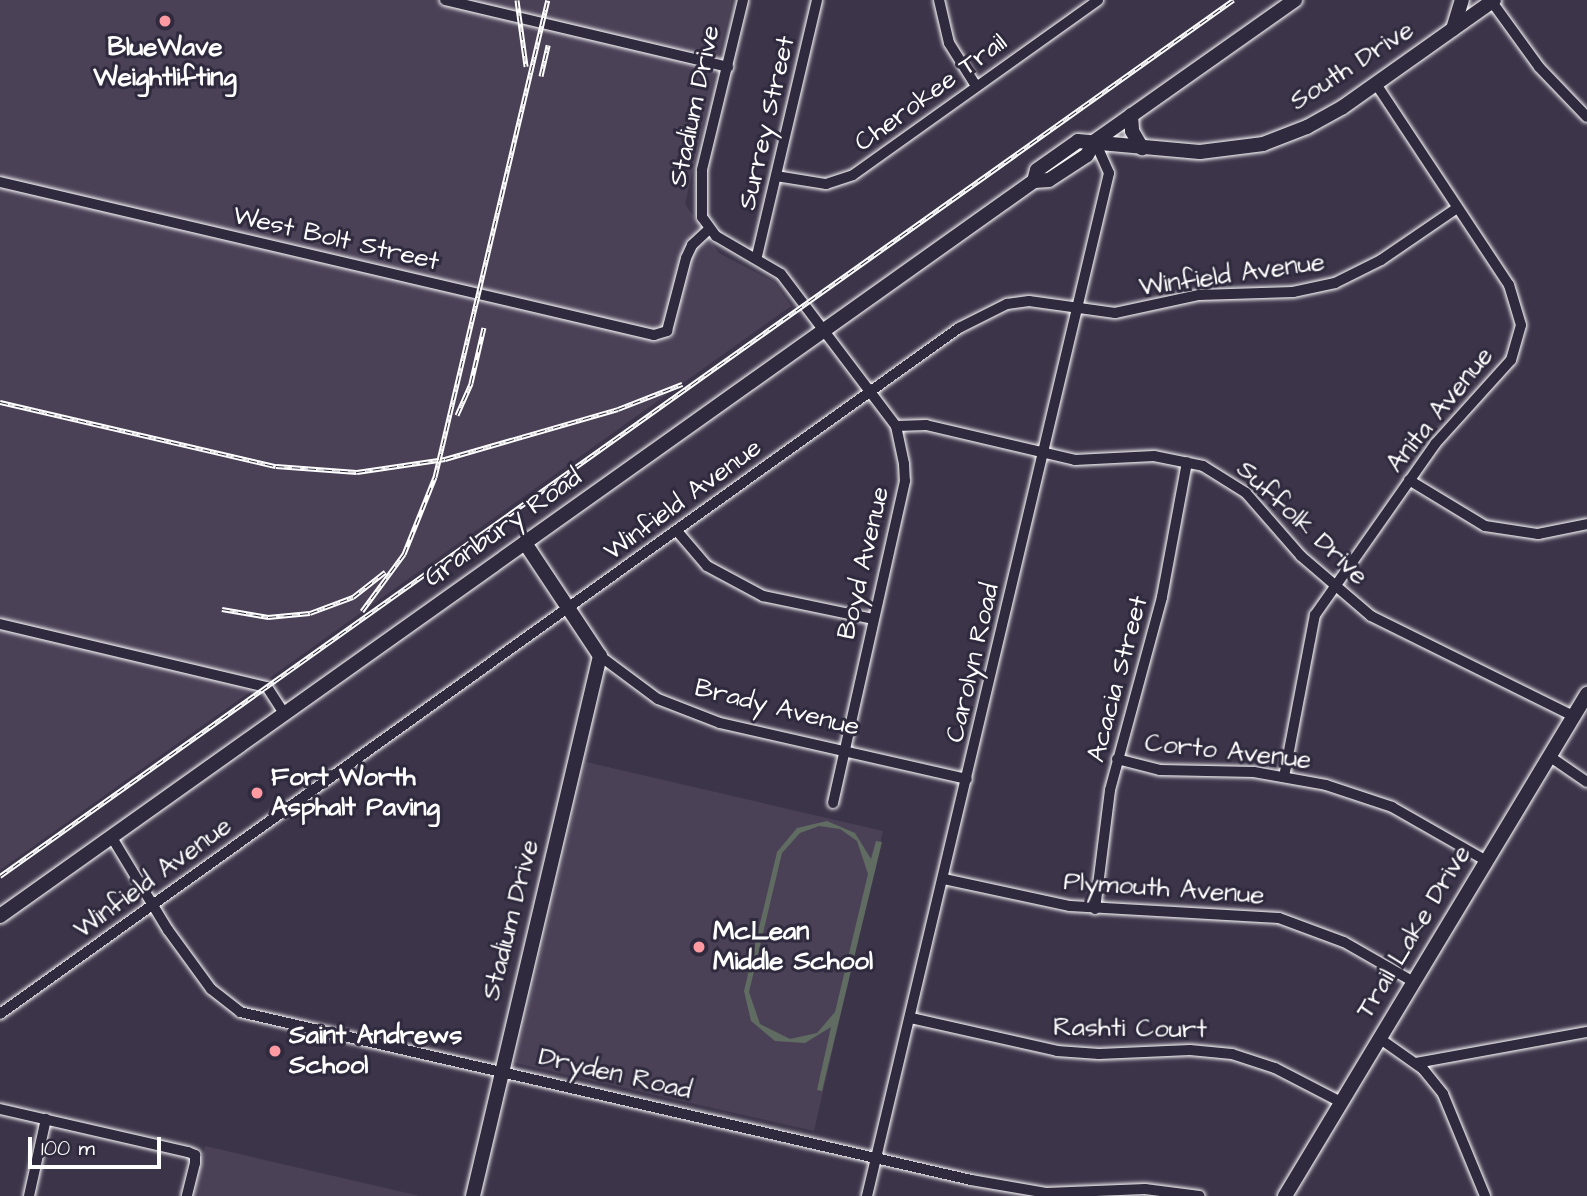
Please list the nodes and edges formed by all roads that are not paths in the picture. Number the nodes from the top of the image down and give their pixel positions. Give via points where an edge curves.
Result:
1 (445, 0) edge
2 (743, 0) edge
3 (817, 0) edge
4 (939, 0) edge
5 (1098, 0) edge
6 (1295, 0) edge
7 (1462, 0) edge
8 (1491, 1) edge
9 (1452, 29) junction
10 (728, 67) junction
11 (1376, 84) junction
12 (976, 86) junction
13 (1132, 116) junction
14 (1587, 117) edge
15 (1095, 141) junction
16 (1142, 148) junction
17 (776, 176) junction
18 (0, 183) edge
19 (1457, 208) junction
20 (709, 229) junction
21 (757, 256) junction
22 (1079, 308) junction
23 (823, 331) junction
24 (870, 393) junction
25 (896, 426) junction
26 (1044, 453) junction
27 (1187, 462) junction
28 (1409, 480) junction
29 (1587, 524) edge
30 (677, 531) junction
31 (524, 543) junction
32 (1334, 587) junction
33 (569, 608) junction
34 (873, 619) junction
35 (0, 624) edge
36 (600, 656) junction
37 (1587, 694) edge
38 (284, 713) junction
39 (1573, 716) junction
40 (845, 751) junction
41 (1549, 755) junction
42 (1117, 759) junction
43 (1284, 777) junction
44 (967, 779) junction
45 (1587, 782) edge
46 (833, 803) dead end
47 (111, 836) junction
48 (1485, 860) junction
49 (944, 879) junction
50 (152, 905) junction
51 (1095, 909) junction
52 (0, 916) edge
53 (1412, 981) junction
54 (0, 1014) edge
55 (911, 1018) junction
56 (1587, 1032) edge
57 (1379, 1038) junction
58 (1416, 1063) junction
59 (500, 1070) junction
60 (1341, 1102) junction
61 (0, 1109) edge
62 (46, 1119) junction
63 (876, 1156) junction
64 (29, 1196) edge
65 (187, 1196) edge
66 (473, 1196) edge
67 (867, 1196) edge
68 (1200, 1196) edge
69 (1285, 1196) edge
70 (1485, 1196) edge

1 - 10 street
2 - 10 street, Stadium Drive
3 - 17 street, Surrey Street
4 - 12 street via 949,43
5 - 12 street, Cherokee Trail
6 - 13 street, Granbury Road
7 - 9 street
8 - 9 street, South Drive
8 - 14 street via 1547,76
9 - 11 street, South Drive
10 - 20 street, Stadium Drive via 699,190 699,206
11 - 16 street, South Drive via 1307,127 1263,144 1200,152
11 - 19 street, Anita Avenue
12 - 17 street, Cherokee Trail via 853,175 826,184
13 - 15 street, Granbury Road
13 - 16 street via 1132,131
15 - 16 street, South Drive
15 - 22 street, Carolyn Road via 1109,173
15 - 23 street, Granbury Road via 1087,155 1049,180 1034,181
17 - 21 street, Surrey Street
18 - 20 street, West Bolt Street via 663,334 692,245
19 - 22 street, Winfield Avenue via 1381,260 1335,283 1293,292 1199,295 1115,313
19 - 28 street, Anita Avenue via 1509,285 1521,325 1511,360
20 - 21 street
21 - 23 street via 781,274
22 - 24 street, Winfield Avenue via 1030,301 1007,304 959,328
22 - 26 street, Carolyn Road
23 - 24 street
23 - 31 street, Granbury Road
24 - 25 street, Boyd Avenue
24 - 30 street, Winfield Avenue
25 - 26 street, Suffolk Drive via 926,425
25 - 34 street, Boyd Avenue via 905,481
26 - 27 street, Suffolk Drive via 1075,460 1154,456
26 - 44 street, Carolyn Road
27 - 32 street, Suffolk Drive via 1225,476 1246,493
27 - 42 street, Acacia Street via 1162,597
28 - 29 street via 1485,526 1538,534
28 - 32 street, Anita Avenue
30 - 33 street, Winfield Avenue
30 - 34 street via 707,566 753,591
31 - 33 street, Brady Avenue
31 - 38 street, Granbury Road
32 - 39 street, Suffolk Drive via 1400,633 1487,670
32 - 43 street, Anita Avenue via 1315,615
33 - 36 street, Brady Avenue
33 - 50 street, Winfield Avenue
34 - 40 street, Boyd Avenue
35 - 38 street via 267,687
36 - 40 street, Brady Avenue via 678,709
36 - 59 street, Stadium Drive
37 - 39 street, Trail Lake Drive
38 - 47 street, Granbury Road
39 - 41 street, Trail Lake Drive
40 - 44 street, Brady Avenue
40 - 46 street, Boyd Avenue
41 - 45 street
41 - 48 street, Trail Lake Drive
42 - 43 street, Corto Avenue via 1160,770
42 - 51 street, Acacia Street
43 - 48 street, Corto Avenue via 1337,788 1392,807
44 - 49 street, Carolyn Road
47 - 50 street, Dryden Road
47 - 52 street, Granbury Road
48 - 53 street, Trail Lake Drive
49 - 51 street, Plymouth Avenue
49 - 55 street, Carolyn Road
50 - 54 street, Winfield Avenue
50 - 59 street, Dryden Road via 211,989 240,1012
51 - 53 street, Plymouth Avenue via 1279,918 1336,939
53 - 57 street, Trail Lake Drive
55 - 60 street, Rashti Court via 1057,1051 1099,1054 1190,1049 1232,1055 1275,1068
55 - 63 street, Carolyn Road
56 - 58 street
57 - 58 street
57 - 60 street, Trail Lake Drive
58 - 70 street via 1435,1083 1458,1121
59 - 63 street, Dryden Road
59 - 66 street, Stadium Drive
60 - 69 street, Trail Lake Drive
61 - 62 street
62 - 64 street
62 - 65 street via 195,1155
63 - 67 street, Carolyn Road
63 - 68 street, Dryden Road via 1046,1193 1145,1189

